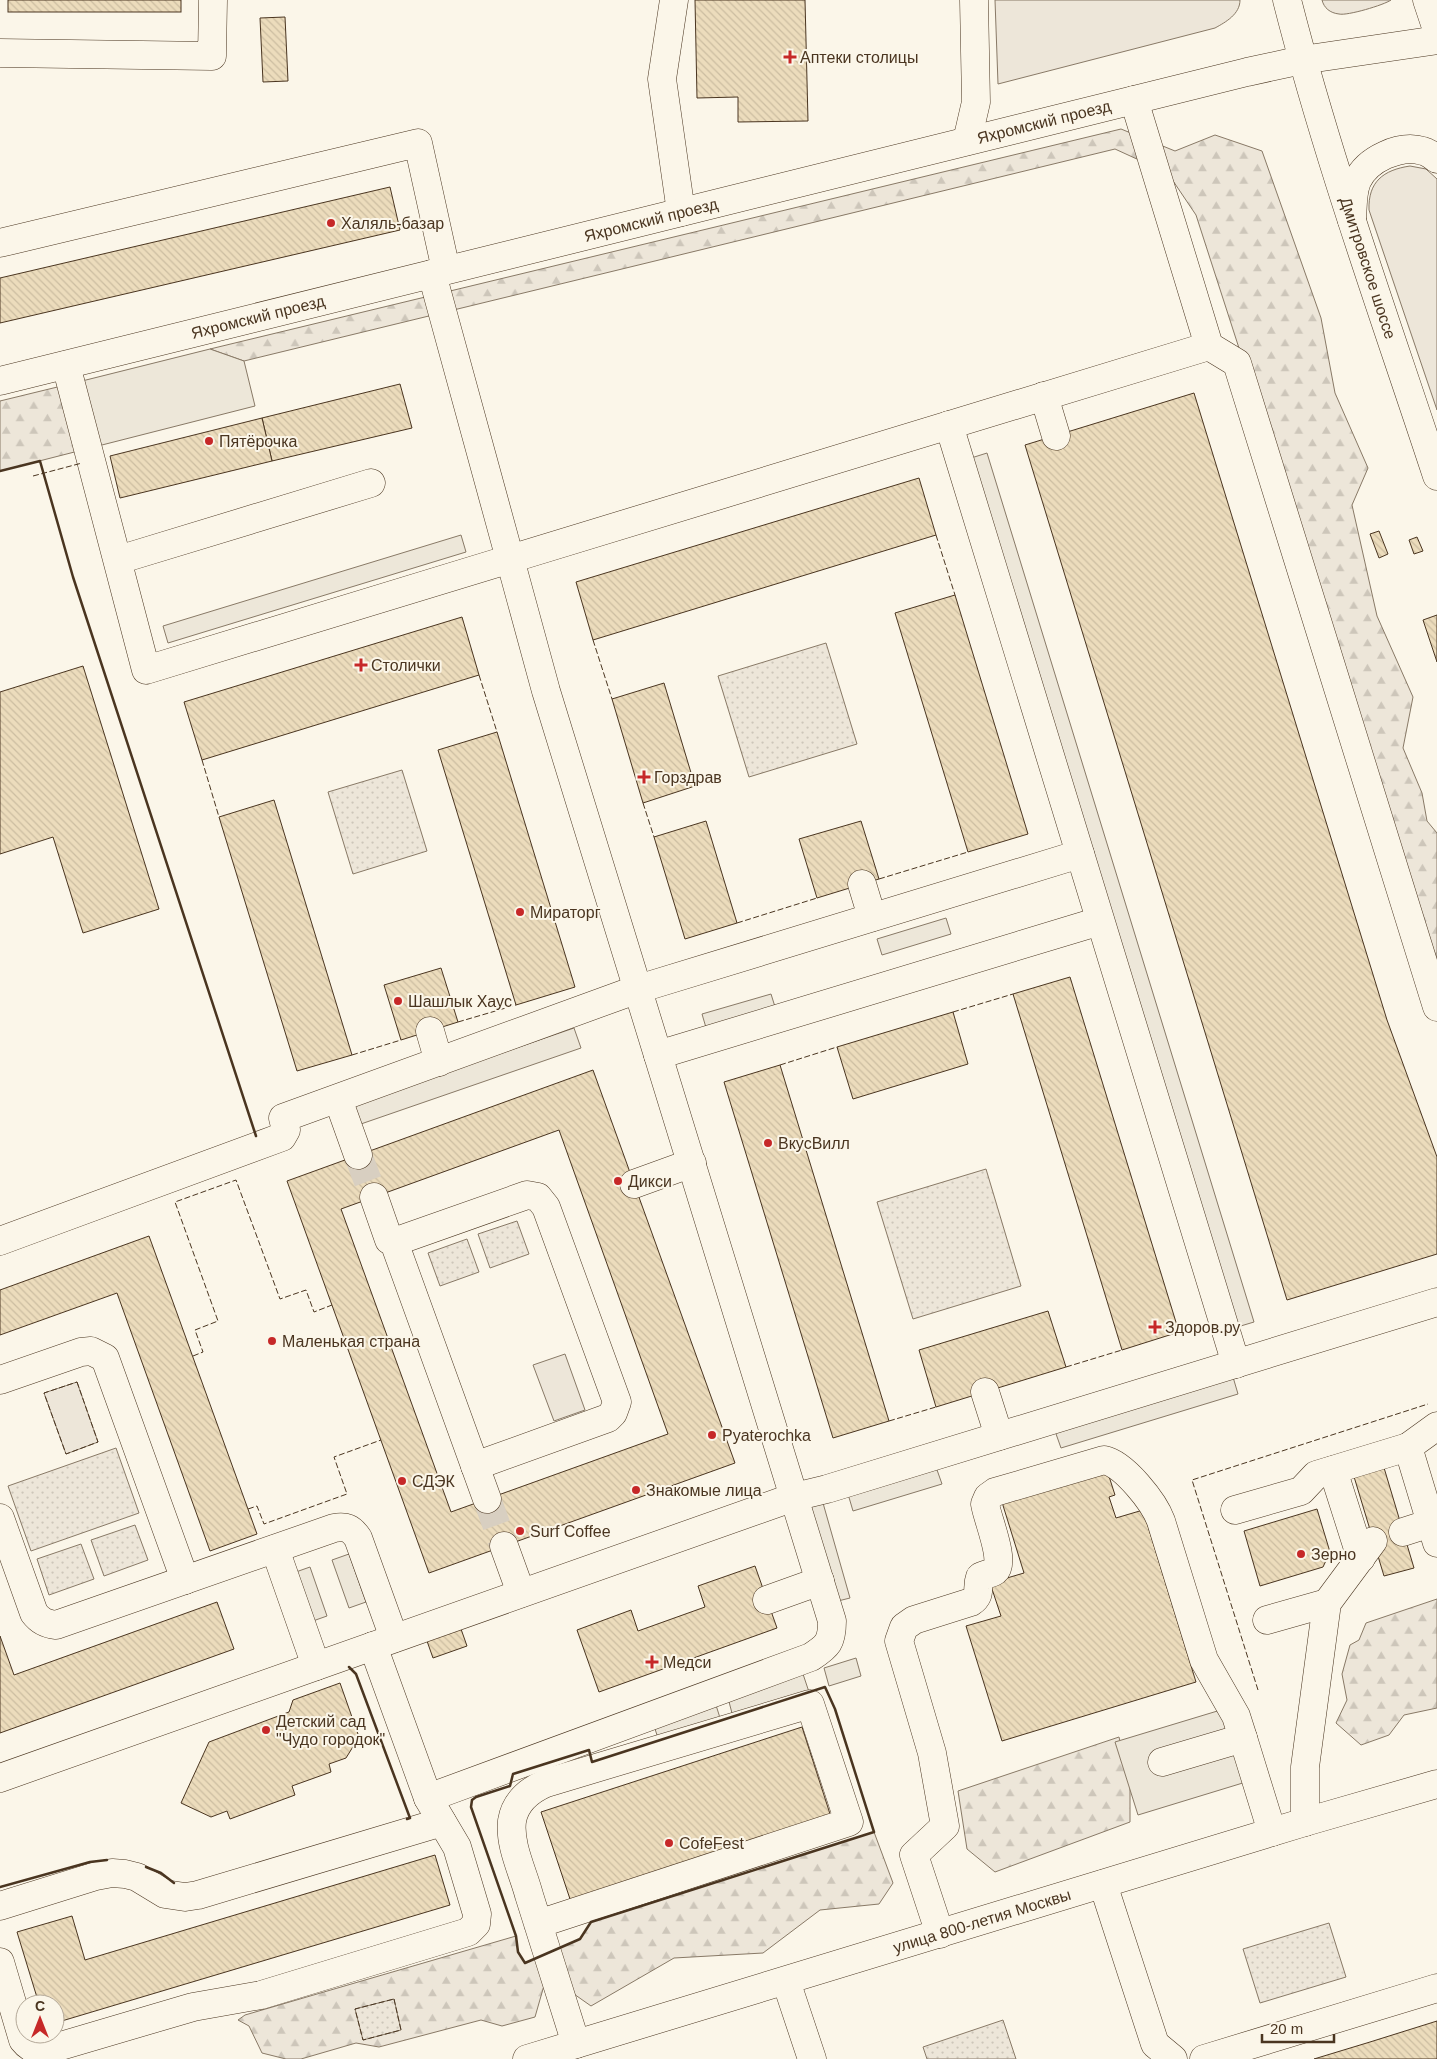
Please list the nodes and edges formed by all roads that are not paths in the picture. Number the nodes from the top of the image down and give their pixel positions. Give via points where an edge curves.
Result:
1 (213, 0) edge
2 (674, 0) edge
3 (974, 0) edge
4 (1287, 0) edge
5 (1427, 0) edge
6 (1437, 30) edge
7 (1437, 40) edge
8 (0, 53) edge
9 (1302, 60) junction
10 (1134, 100) junction
11 (967, 141) junction
12 (1437, 159) edge
13 (681, 212) junction
14 (1352, 220) junction
15 (0, 243) edge
16 (439, 272) junction
17 (1209, 346) junction
18 (66, 365) junction
19 (0, 381) edge
20 (1044, 396) junction
21 (948, 425) junction
22 (1056, 436) dead end
23 (1437, 476) edge
24 (371, 483) dead end
25 (510, 559) junction
26 (118, 560) junction
27 (1080, 854) junction
28 (862, 884) dead end
29 (872, 917) junction
30 (1100, 920) junction
31 (638, 989) junction
32 (1437, 1007) edge
33 (430, 1031) dead end
34 (658, 1055) junction
35 (440, 1062) junction
36 (338, 1099) junction
37 (358, 1155) tunnel mouth
38 (692, 1163) junction
39 (634, 1184) dead end
40 (374, 1197) tunnel mouth
41 (0, 1241) edge
42 (394, 1242) junction
43 (1437, 1302) edge
44 (1236, 1364) junction
45 (0, 1380) edge
46 (985, 1392) dead end
47 (1437, 1426) edge
48 (999, 1436) junction
49 (1408, 1447) junction
50 (475, 1466) junction
51 (1334, 1470) junction
52 (794, 1497) junction
53 (487, 1499) tunnel mouth
54 (1235, 1510) dead end
55 (0, 1518) edge
56 (1403, 1532) dead end
57 (1434, 1533) edge
58 (504, 1546) tunnel mouth
59 (274, 1549) junction
60 (185, 1580) junction
61 (820, 1581) junction
62 (521, 1593) junction
63 (767, 1600) dead end
64 (1327, 1602) junction
65 (1267, 1620) dead end
66 (383, 1642) junction
67 (316, 1666) junction
68 (1243, 1738) junction
69 (1162, 1762) dead end
70 (0, 1778) edge
71 (1437, 1784) edge
72 (428, 1798) junction
73 (442, 1822) junction
74 (1305, 1822) junction
75 (1272, 1832) junction
76 (1103, 1884) junction
77 (0, 1906) edge
78 (538, 1924) junction
79 (940, 1934) junction
80 (0, 1962) edge
81 (786, 1981) junction
82 (1437, 1988) edge
83 (576, 2044) junction
84 (94, 2048) edge
85 (527, 2059) edge
86 (812, 2059) edge
87 (1173, 2059) edge
88 (1204, 2059) edge

1 - 8 street via 212,56
2 - 13 street via 662,79
3 - 11 street via 976,102
4 - 9 street, Дмитровское шоссе
5 - 6 street
7 - 9 street
9 - 10 street, Яхромский проезд
9 - 14 street, Дмитровское шоссе
10 - 11 street, Яхромский проезд
10 - 17 street
11 - 13 street, Яхромский проезд
12 - 14 street via 1424,151 1410,150 1391,153 1374,161 1357,182
13 - 16 street, Яхромский проезд
14 - 23 street, Дмитровское шоссе
15 - 16 street via 418,143
16 - 18 street, Яхромский проезд
16 - 25 street
17 - 20 street
17 - 32 street via 1237,363
18 - 19 street, Яхромский проезд
18 - 26 street
20 - 21 street
20 - 22 street
21 - 25 street
21 - 27 street
24 - 26 street
25 - 26 street via 146,670
25 - 31 street via 546,691
27 - 29 street
27 - 30 street
28 - 29 street
29 - 31 street
30 - 34 street
30 - 44 street
31 - 34 street
31 - 35 street
33 - 35 street
34 - 38 street
35 - 36 street
36 - 37 street
36 - 41 street via 283,1118 286,1130 282,1137
38 - 39 street
38 - 52 street
40 - 42 street via 389,1240
42 - 50 street
42 - 50 street via 527,1195 538,1197 546,1207 617,1402 614,1414 608,1418
43 - 44 street
44 - 48 street
45 - 60 street via 81,1352 91,1351 105,1358
46 - 48 street
47 - 49 street
48 - 52 street
49 - 51 street
49 - 57 street
50 - 53 street
51 - 54 street via 1316,1475 1301,1491
51 - 64 street via 1367,1550
52 - 61 street
52 - 62 street
55 - 60 street via 34,1613 47,1624 66,1622
56 - 57 street
58 - 62 street
59 - 60 street
59 - 66 street via 334,1528 344,1526 354,1531
59 - 67 street
61 - 63 street
61 - 72 street via 832,1621 832,1635 826,1648 811,1657
62 - 66 street
64 - 65 street
64 - 74 street via 1305,1768
66 - 67 street
66 - 72 street
67 - 70 street
68 - 69 street
68 - 75 street
68 - 79 street via 1236,1716 1204,1660 1161,1521 1147,1494 1115,1464 1104,1460 995,1492 985,1504 998,1553 998,1566 980,1577 979,1594 971,1602 914,1620 904,1627 899,1642 932,1753 945,1826 914,1855
71 - 74 street, улица 800-летия Москвы
72 - 73 street
73 - 77 street via 198,1895 165,1894 137,1877 112,1873
73 - 84 street via 457,1846 457,1886 478,1918 468,1932 261,1995 193,2007
74 - 75 street, улица 800-летия Москвы
75 - 76 street, улица 800-летия Москвы
76 - 79 street, улица 800-летия Москвы
76 - 87 street via 1155,2044
78 - 78 street via 513,1838 512,1821 522,1799 534,1789 810,1704 849,1822
78 - 83 street
79 - 81 street, улица 800-летия Москвы
80 - 84 street via 23,2040 28,2046 36,2050
81 - 83 street, улица 800-летия Москвы
81 - 86 street
82 - 88 street
83 - 85 street, улица 800-летия Москвы

